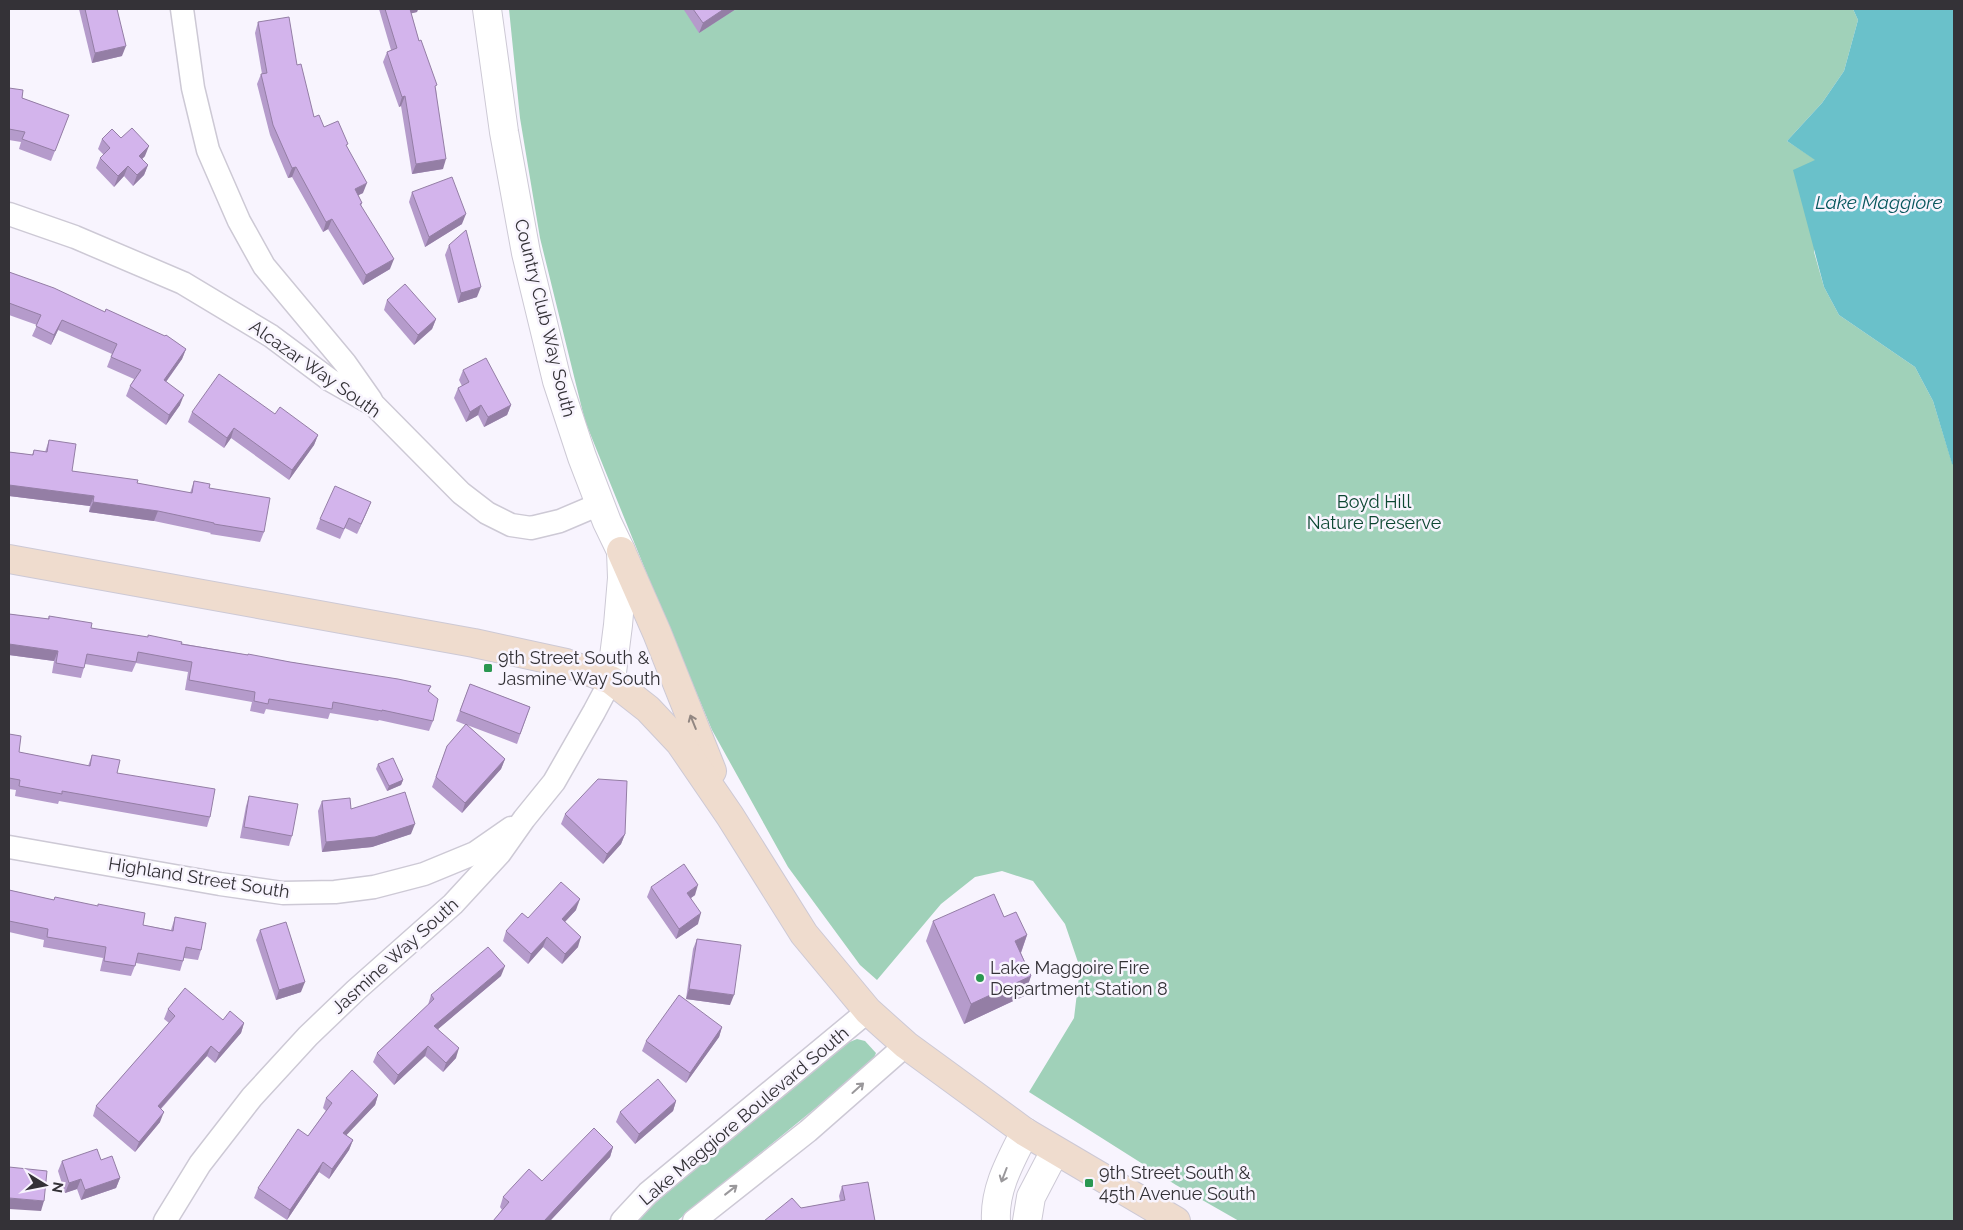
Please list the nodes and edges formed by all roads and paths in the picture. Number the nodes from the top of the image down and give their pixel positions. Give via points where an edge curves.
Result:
1 (182, 9) edge
2 (487, 9) edge
3 (9, 214) edge
4 (374, 405) junction
5 (600, 504) junction
6 (621, 551) junction
7 (9, 559) edge
8 (611, 680) junction
9 (730, 816) junction
10 (524, 819) junction
11 (9, 847) edge
12 (868, 1011) junction
13 (906, 1045) junction
14 (1024, 1132) junction
15 (1055, 1151) junction
16 (165, 1221) edge
17 (622, 1221) edge
18 (694, 1221) edge
19 (996, 1221) edge
20 (1027, 1221) edge
21 (1176, 1221) edge

1 - 4 street via 193,88 208,150 239,221 264,266 345,363
2 - 5 street, Country Club Way South via 504,132 526,253 557,381
3 - 4 street, Alcazar Way South via 75,237 183,283 271,336 330,380
4 - 5 street, Alcazar Way South via 461,493 487,513 511,525 532,528 560,521
5 - 6 street, Country Club Way South
6 - 8 street, Country Club Way South via 622,578
9 -> 6 main road
7 - 8 main road via 474,643 566,663
8 - 9 main road via 648,709 680,743
8 - 10 street, Jasmine Way South via 554,782
9 - 12 main road via 804,934
10 - 11 street, Highland Street South via 475,853 424,874 374,887 335,892 283,893
10 - 16 street, Jasmine Way South via 500,853 453,904 315,1029 252,1097 200,1164
12 - 13 main road
12 - 17 street, Lake Maggiore Boulevard South via 656,1187
13 - 14 main road
18 -> 13 street via 808,1131
14 - 15 main road
14 -> 19 street via 1000,1187
15 - 20 street via 1031,1197
15 - 21 main road

